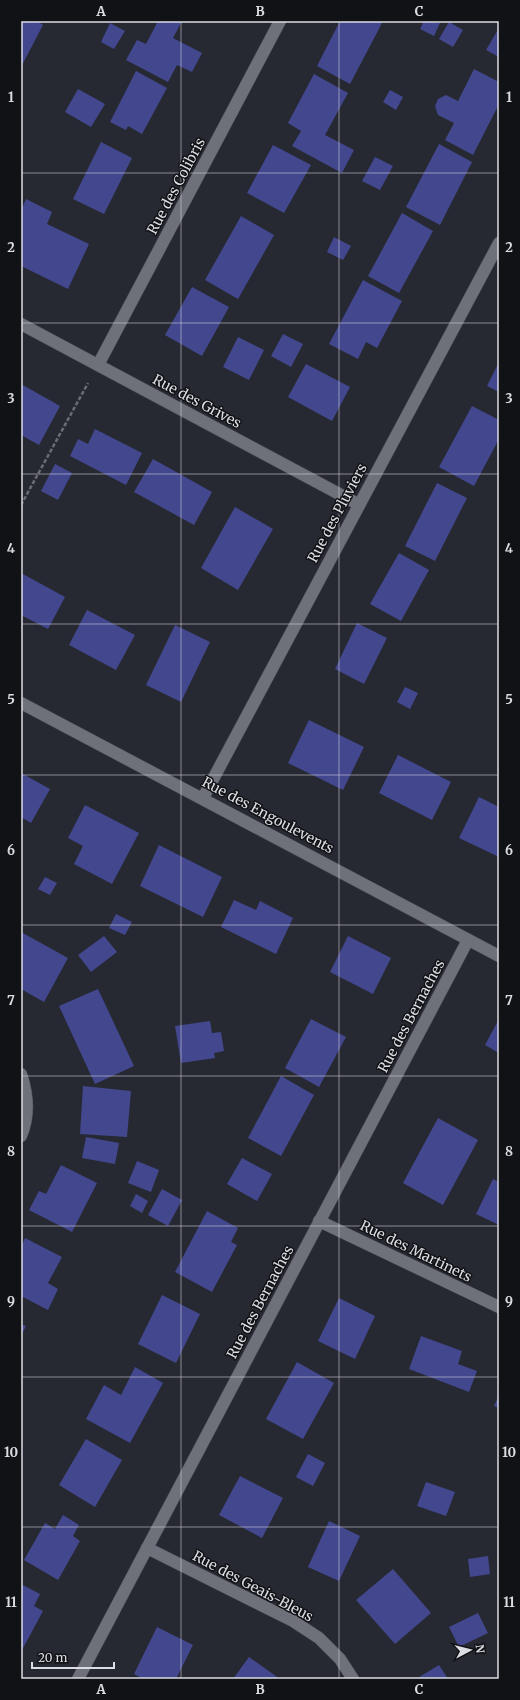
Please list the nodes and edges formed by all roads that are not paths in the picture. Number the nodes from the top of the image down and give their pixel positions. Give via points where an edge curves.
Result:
1 (280, 21) edge
2 (499, 243) edge
3 (21, 324) edge
4 (98, 365) junction
5 (358, 504) junction
6 (21, 703) edge
7 (203, 798) junction
8 (468, 940) junction
9 (499, 956) edge
10 (21, 1074) edge
11 (21, 1136) edge
12 (319, 1221) junction
13 (499, 1307) edge
14 (147, 1548) junction
15 (78, 1679) edge
16 (353, 1679) edge

1 - 4 street, Rue des Colibris
2 - 5 street, Rue des Pluviers
3 - 4 street, Rue des Grives
4 - 5 street, Rue des Grives
5 - 7 street, Rue des Pluviers
6 - 7 street, Rue des Engoulevents
7 - 8 street, Rue des Engoulevents
8 - 9 street, Rue des Engoulevents
8 - 12 street, Rue des Bernaches
10 - 11 street via 28,1101 26,1124
12 - 13 street, Rue des Martinets
12 - 14 street, Rue des Bernaches
14 - 15 street, Rue des Bernaches
14 - 16 street, Rue des Geais-Bleus via 293,1621 319,1638 340,1659

